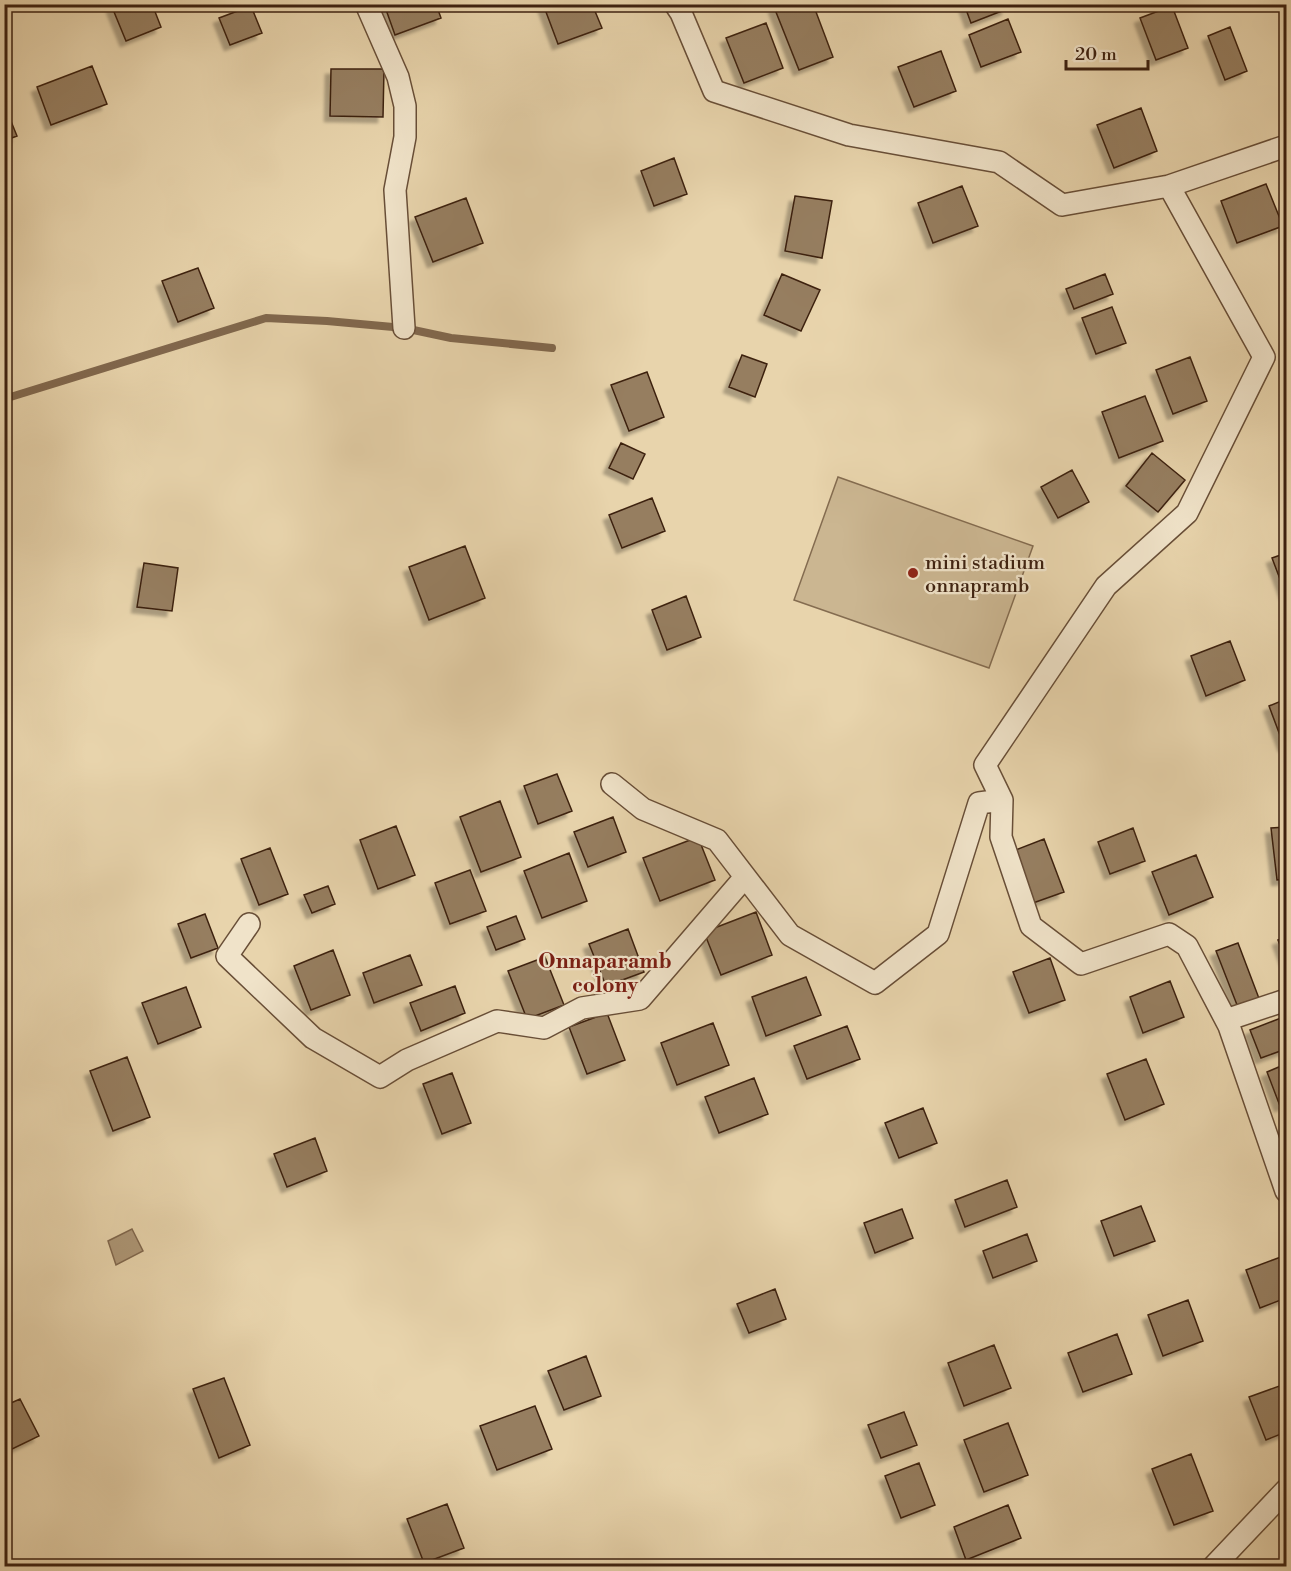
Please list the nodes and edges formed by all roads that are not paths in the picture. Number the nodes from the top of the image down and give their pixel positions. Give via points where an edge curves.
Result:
1 (366, 4) edge
2 (675, 4) edge
3 (1287, 146) edge
4 (1168, 186) junction
5 (404, 328) dead end
6 (612, 784) dead end
7 (1002, 800) junction
8 (745, 877) junction
9 (249, 924) dead end
10 (1287, 1000) edge
11 (1226, 1020) junction
12 (1287, 1191) edge
13 (1287, 1490) edge
14 (1214, 1566) edge

1 - 5 street via 398,77 405,106 405,137 395,190
2 - 4 street via 714,91 849,135 999,162 1062,205
3 - 4 street
4 - 7 street via 1264,357 1187,513 1106,586 985,765
6 - 8 street via 643,809 717,840
7 - 8 street via 979,803 938,934 875,983 790,935
7 - 11 street via 1001,837 1031,926 1081,964 1169,934 1187,946
8 - 9 street via 640,999 582,1008 544,1028 497,1021 407,1060 380,1077 313,1038 227,957
10 - 11 street
11 - 12 street
13 - 14 street

